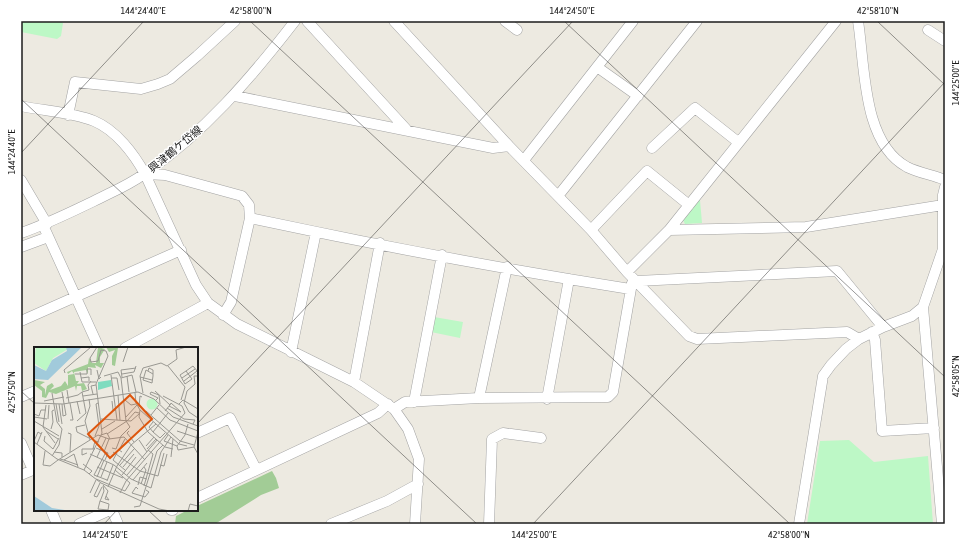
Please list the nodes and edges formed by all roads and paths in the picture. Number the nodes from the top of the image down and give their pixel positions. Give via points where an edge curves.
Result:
1 (235, 21) edge
2 (295, 21) edge
3 (307, 21) edge
4 (394, 21) edge
5 (505, 21) edge
6 (697, 21) edge
7 (836, 21) edge
8 (858, 21) edge
9 (629, 23) edge
10 (517, 30) dead end
11 (928, 30) dead end
12 (945, 41) edge
13 (597, 67) junction
14 (235, 96) junction
15 (638, 96) junction
16 (21, 106) edge
17 (68, 115) junction
18 (406, 129) junction
19 (738, 142) junction
20 (509, 146) junction
21 (652, 148) dead end
22 (524, 160) junction
23 (145, 174) junction
24 (21, 180) edge
25 (945, 180) edge
26 (945, 187) edge
27 (558, 196) junction
28 (689, 205) junction
29 (942, 205) junction
30 (250, 218) junction
31 (45, 225) junction
32 (591, 230) junction
33 (668, 230) junction
34 (316, 232) junction
35 (21, 233) edge
36 (48, 237) junction
37 (380, 244) junction
38 (21, 247) edge
39 (944, 248) edge
40 (181, 250) junction
41 (442, 255) junction
42 (507, 267) junction
43 (569, 279) junction
44 (632, 280) junction
45 (75, 297) junction
46 (208, 302) junction
47 (923, 307) junction
48 (223, 315) junction
49 (21, 321) edge
50 (883, 327) junction
51 (872, 332) junction
52 (859, 340) junction
53 (99, 347) edge
54 (128, 347) edge
55 (291, 352) junction
56 (354, 382) junction
57 (34, 391) edge
58 (21, 397) edge
59 (479, 398) junction
60 (547, 399) junction
61 (414, 402) junction
62 (391, 407) junction
63 (934, 428) junction
64 (198, 433) edge
65 (541, 438) dead end
66 (21, 442) edge
67 (256, 469) junction
68 (34, 471) edge
69 (21, 475) edge
70 (418, 484) junction
71 (943, 495) edge
72 (198, 498) edge
73 (51, 511) edge
74 (109, 511) edge
75 (112, 511) edge
76 (355, 519) edge
77 (57, 524) edge
78 (79, 524) edge
79 (118, 524) edge
80 (331, 524) edge
81 (415, 524) edge
82 (489, 524) edge
83 (799, 524) edge
84 (942, 524) edge

1 - 17 street via 170,79 158,84 141,90 75,82
2 - 14 street, 興津鶴ケ岱線
3 - 18 street
4 - 20 street
5 - 10 street
6 - 15 street
7 - 19 street
8 - 25 street via 868,101 878,134 898,160 908,167
9 - 13 street
11 - 12 street
13 - 15 street
13 - 22 street
14 - 18 street
14 - 23 street, 興津鶴ケ岱線 via 187,142
15 - 27 street
16 - 17 street
17 - 23 street via 94,121 110,130
18 - 20 street via 493,148
19 - 21 street via 695,108
19 - 28 street
20 - 22 street
22 - 27 street
23 - 30 street via 170,176 242,196 249,205
23 - 31 street, 興津鶴ケ岱線
23 - 40 street
24 - 31 street
26 - 29 street
27 - 32 street
28 - 32 street via 647,171
28 - 33 street
29 - 33 street via 806,227
29 - 39 street
30 - 34 street
30 - 48 street via 231,302
31 - 35 street, 興津鶴ケ岱線
31 - 36 street
32 - 44 street
33 - 44 street
34 - 37 street
34 - 55 street
36 - 38 street
36 - 45 street
37 - 41 street
37 - 56 street
39 - 47 street
40 - 45 street
40 - 46 street via 196,285
41 - 42 street
41 - 61 street
42 - 43 street
42 - 59 street
43 - 44 street
43 - 60 street
44 - 50 street via 837,272
44 - 52 street via 689,336 696,339 847,332
44 - 60 street via 613,392 608,397
45 - 49 street
45 - 53 street
46 - 48 street
46 - 54 street
47 - 50 street via 912,316
47 - 63 street
48 - 55 street
50 - 51 street
51 - 52 street
51 - 63 street via 875,340 882,430
52 - 83 street via 846,349 824,376
55 - 56 street
56 - 62 street
57 - 58 street
59 - 60 street
59 - 61 street
61 - 62 street
62 - 67 street
62 - 70 street via 414,443 419,459
63 - 71 street
64 - 67 street via 230,418
65 - 82 street via 504,433 492,439
66 - 68 street
67 - 72 street
68 - 69 street
70 - 76 street
70 - 81 street
71 - 84 street
73 - 77 street
74 - 78 street
75 - 79 street
76 - 80 street

